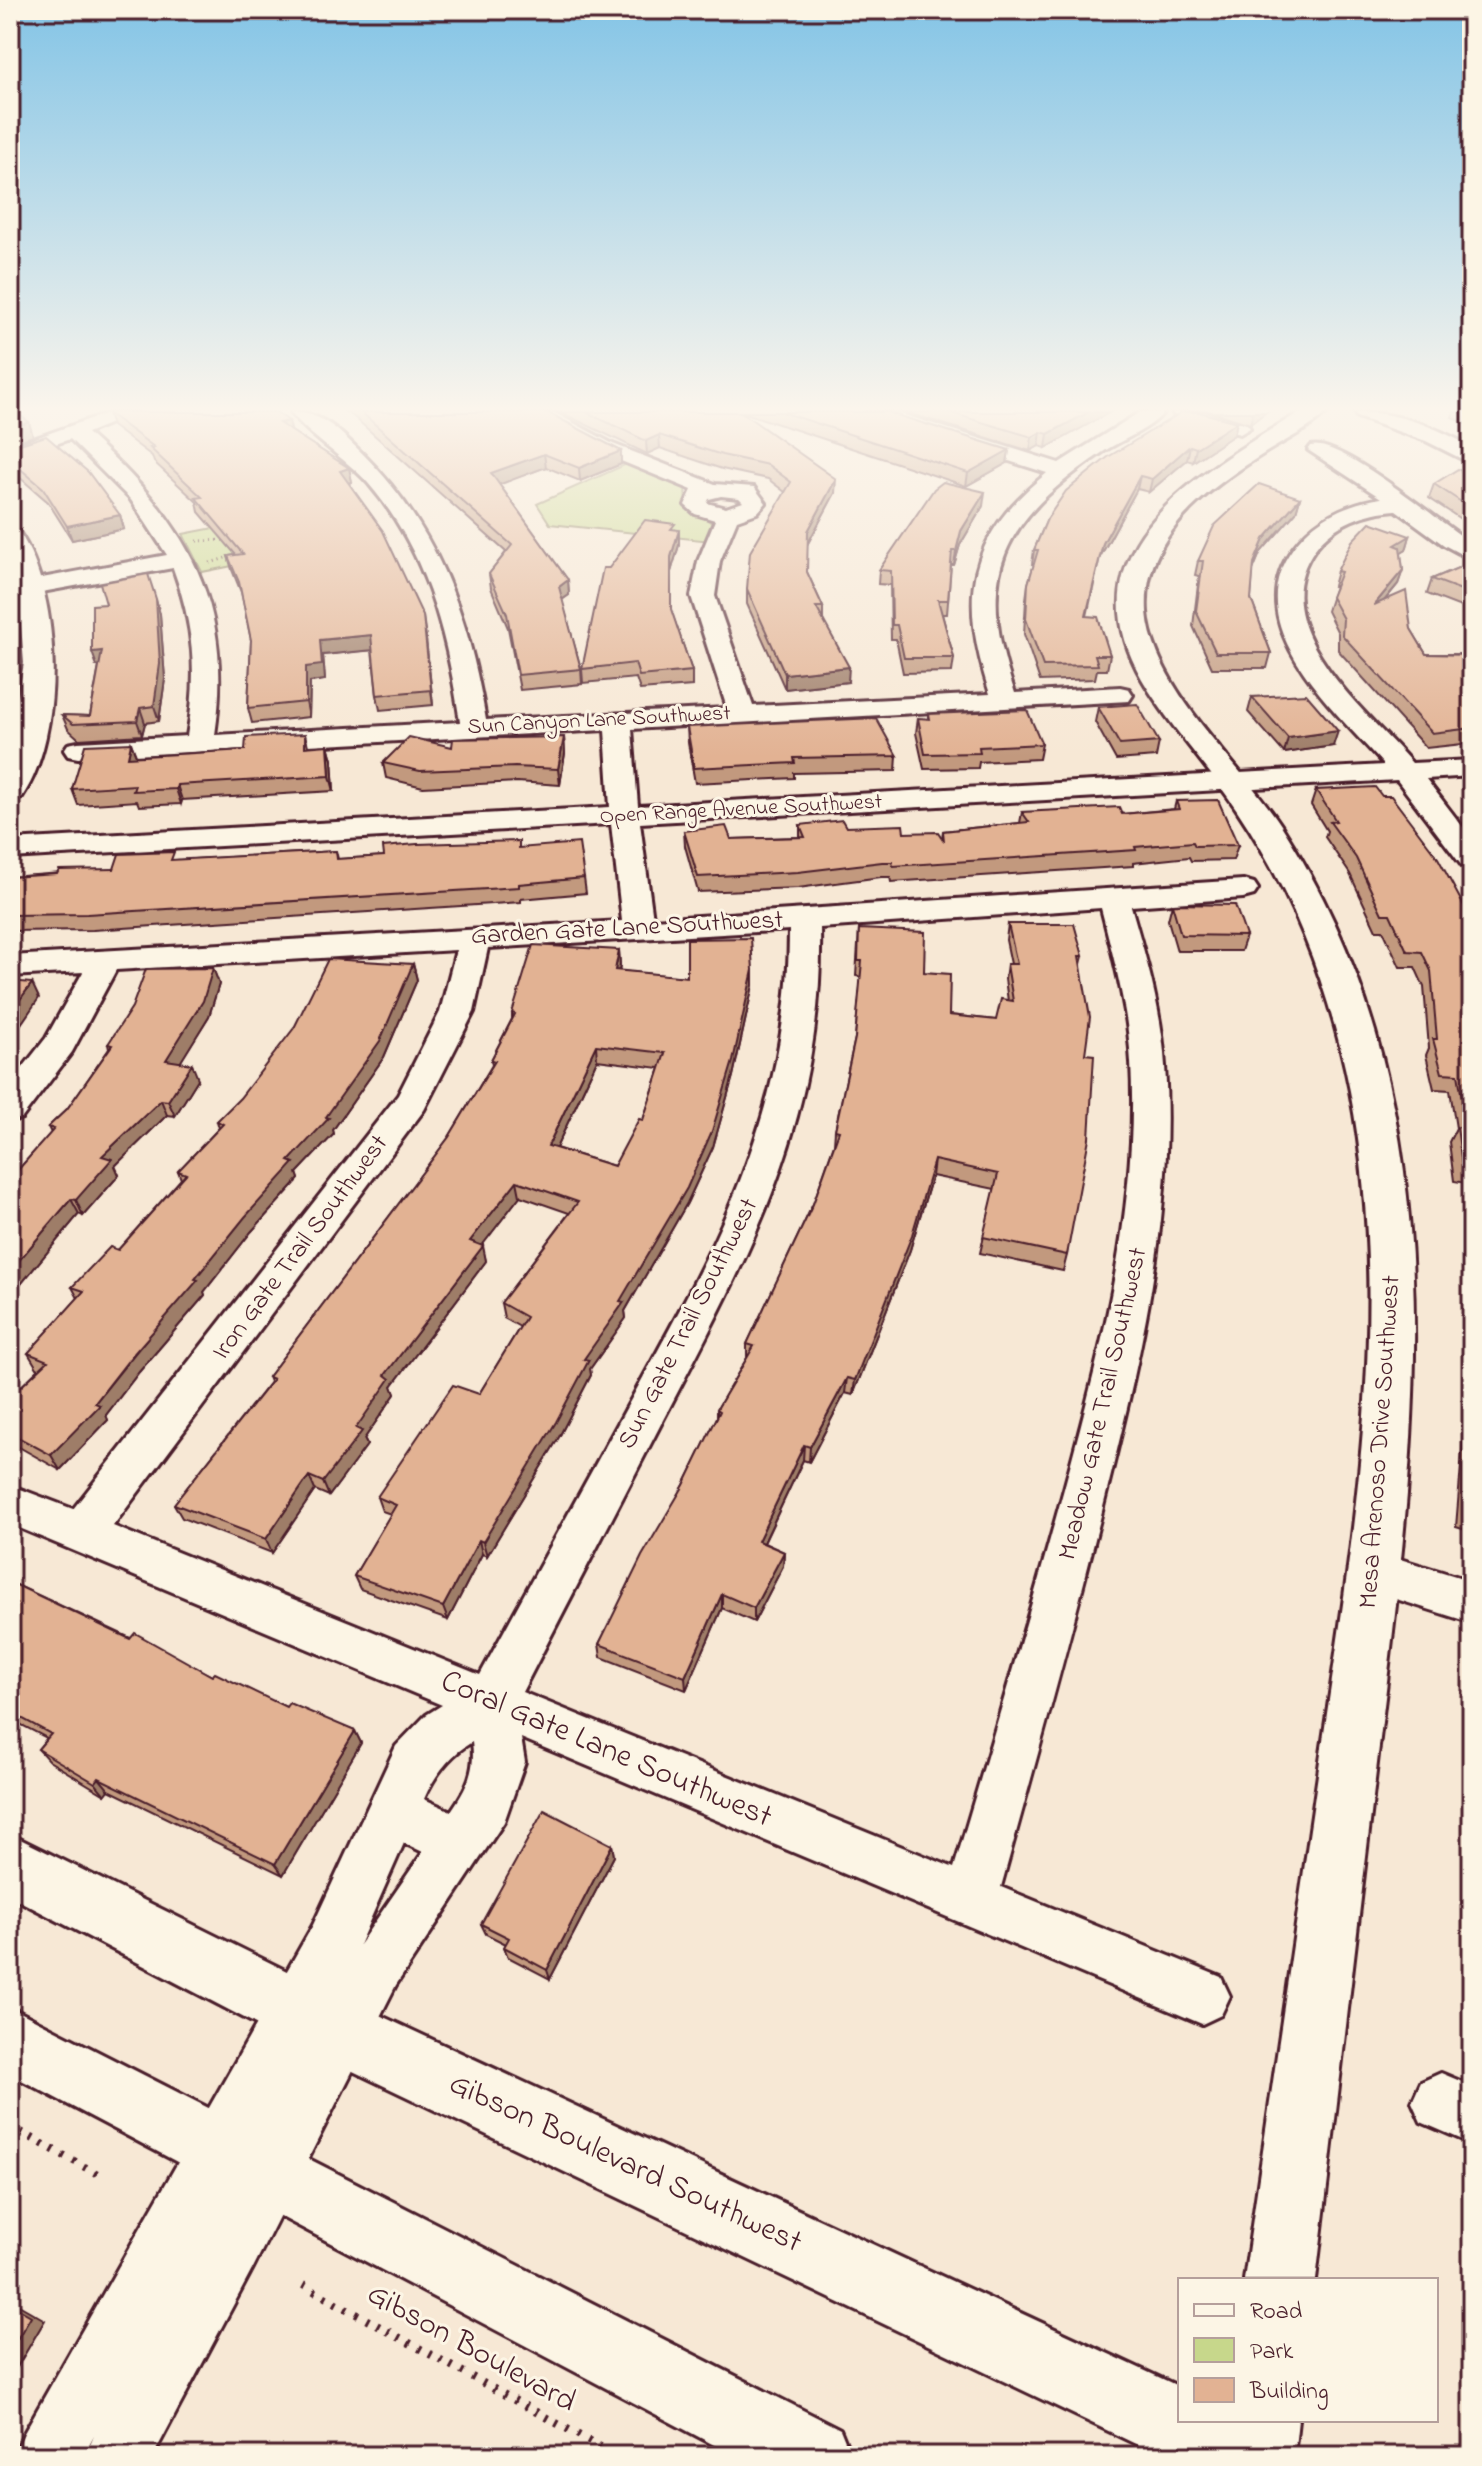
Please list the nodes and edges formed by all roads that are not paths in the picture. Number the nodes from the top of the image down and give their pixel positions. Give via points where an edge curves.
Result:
1 (167, 527) edge
2 (413, 527) edge
3 (723, 527) edge
4 (1009, 527) edge
5 (1163, 527) edge
6 (1324, 527) edge
7 (1434, 527) edge
8 (10, 538) edge
9 (184, 547) junction
10 (1472, 553) edge
11 (29, 579) junction
12 (1120, 695) dead end
13 (1005, 701) junction
14 (742, 714) junction
15 (618, 720) junction
16 (474, 728) junction
17 (200, 742) junction
18 (78, 750) dead end
19 (1472, 768) edge
20 (1405, 771) junction
21 (1234, 782) junction
22 (10, 790) edge
23 (625, 817) junction
24 (10, 849) edge
25 (1472, 860) edge
26 (1243, 889) dead end
27 (1114, 898) junction
28 (804, 920) junction
29 (639, 929) junction
30 (475, 938) junction
31 (105, 960) junction
32 (10, 966) edge
33 (10, 1109) edge
34 (10, 1504) edge
35 (81, 1533) junction
36 (1374, 1572) junction
37 (1472, 1602) edge
38 (491, 1703) junction
39 (393, 1811) junction
40 (460, 1842) junction
41 (10, 1864) edge
42 (971, 1901) junction
43 (1202, 1996) dead end
44 (320, 2020) junction
45 (10, 2039) edge
46 (244, 2161) junction
47 (1280, 2278) edge
48 (1261, 2422) edge
49 (47, 2456) edge
50 (118, 2456) edge
51 (813, 2456) edge
52 (1244, 2456) edge
53 (1256, 2456) edge

1 - 9 street
2 - 16 street via 456,623
3 - 14 street via 703,596
4 - 13 street via 991,557 982,594 991,669
5 - 21 street, Mesa Arenoso Drive Southwest via 1149,545 1132,593 1134,621 1145,658 1166,695
6 - 20 street via 1302,547 1291,570 1286,591 1294,635 1323,682
7 - 10 street
8 - 11 street
9 - 11 street
9 - 17 street via 206,661
11 - 22 street via 38,616 38,684 34,718
12 - 13 street, Sun Canyon Lane Southwest
13 - 14 street, Sun Canyon Lane Southwest
14 - 15 street, Sun Canyon Lane Southwest
15 - 16 street, Sun Canyon Lane Southwest
15 - 23 street
16 - 17 street, Sun Canyon Lane Southwest
17 - 18 street, Sun Canyon Lane Southwest
19 - 20 street, Open Range Avenue Southwest
20 - 21 street, Open Range Avenue Southwest
20 - 25 street
21 - 23 street, Open Range Avenue Southwest
21 - 36 street, Mesa Arenoso Drive Southwest via 1297,882 1336,968 1382,1155 1395,1280
23 - 24 street, Open Range Avenue Southwest
23 - 29 street
26 - 27 street, Garden Gate Lane Southwest
27 - 28 street, Garden Gate Lane Southwest
27 - 42 street, Meadow Gate Trail Southwest via 1142,1007 1148,1064 1148,1189 1142,1250 1072,1543
28 - 29 street, Garden Gate Lane Southwest
28 - 38 street, Sun Gate Trail Southwest via 805,980 797,1054 777,1135 743,1224
29 - 30 street, Garden Gate Lane Southwest
30 - 31 street, Garden Gate Lane Southwest
30 - 35 street, Iron Gate Trail Southwest via 457,1012 412,1101
31 - 32 street, Garden Gate Lane Southwest
31 - 33 street via 60,1044
34 - 35 street, Coral Gate Lane Southwest
35 - 38 street, Coral Gate Lane Southwest
36 - 37 street
36 - 47 street, Mesa Arenoso Drive Southwest
38 - 39 street via 443,1732 414,1763
38 - 40 street via 500,1762 486,1804
38 - 42 street, Coral Gate Lane Southwest
39 - 40 street
39 - 44 street via 332,1944
40 - 44 street via 377,1966
41 - 44 street, Gibson Boulevard Southwest
42 - 43 street, Coral Gate Lane Southwest
44 - 46 street
44 - 52 street, Gibson Boulevard Southwest
45 - 46 street
46 - 49 street
46 - 50 street
46 - 51 street
48 - 53 street

